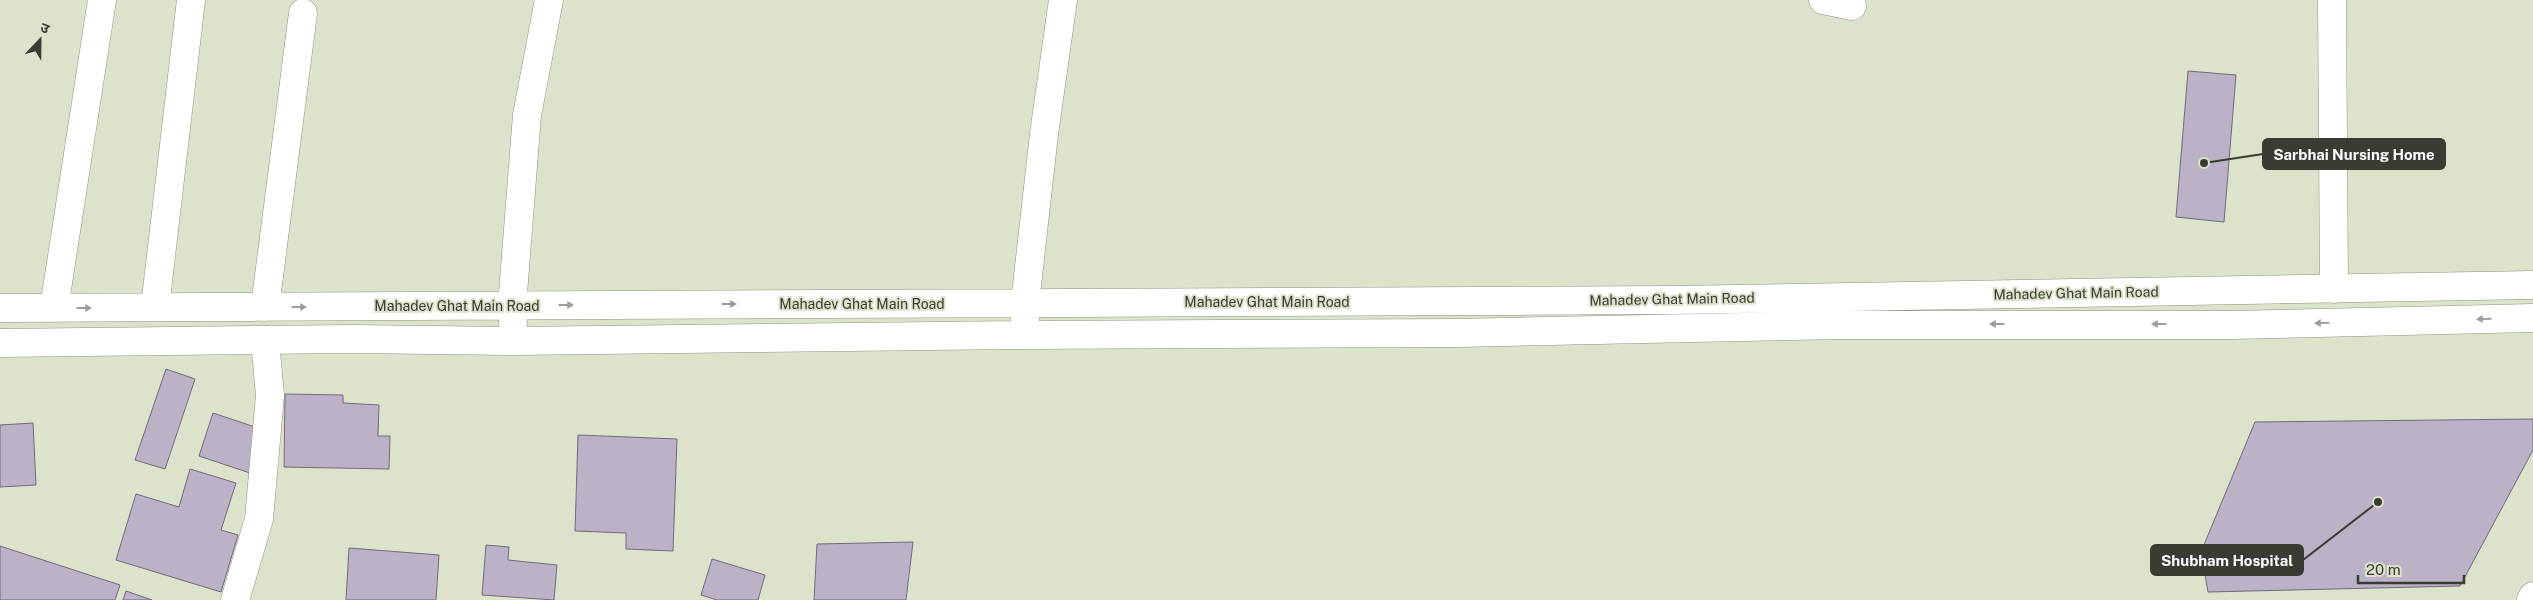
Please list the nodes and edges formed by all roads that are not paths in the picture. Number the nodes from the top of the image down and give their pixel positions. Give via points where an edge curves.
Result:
1 (102, 0) edge
2 (191, 0) edge
3 (549, 0) edge
4 (1063, 0) edge
5 (1823, 0) edge
6 (2332, 0) edge
7 (1852, 6) dead end
8 (303, 13) dead end
9 (2533, 285) edge
10 (2334, 289) junction
11 (1025, 303) junction
12 (512, 306) junction
13 (154, 307) junction
14 (265, 307) junction
15 (0, 308) edge
16 (54, 308) junction
17 (2533, 318) edge
18 (1025, 335) junction
19 (265, 341) junction
20 (514, 341) junction
21 (0, 343) edge
22 (2533, 596) edge
23 (235, 600) edge
24 (2531, 600) edge

1 - 16 street
2 - 13 street
3 - 12 street via 527,115
4 - 11 street
5 - 7 street
6 - 10 street
8 - 14 street
9 - 10 street, Mahadev Ghat Main Road
10 - 11 street, Mahadev Ghat Main Road via 1666,300
12 -> 11 street, Mahadev Ghat Main Road
11 - 18 street
14 -> 12 street, Mahadev Ghat Main Road
12 - 20 street
13 - 14 street, Mahadev Ghat Main Road
16 -> 13 street, Mahadev Ghat Main Road
15 - 16 street, Mahadev Ghat Main Road
17 -> 18 street via 2231,324 1841,325 1458,333
18 - 20 street
19 - 20 street
19 - 21 street
19 - 23 street via 270,395 259,519
22 - 24 street

